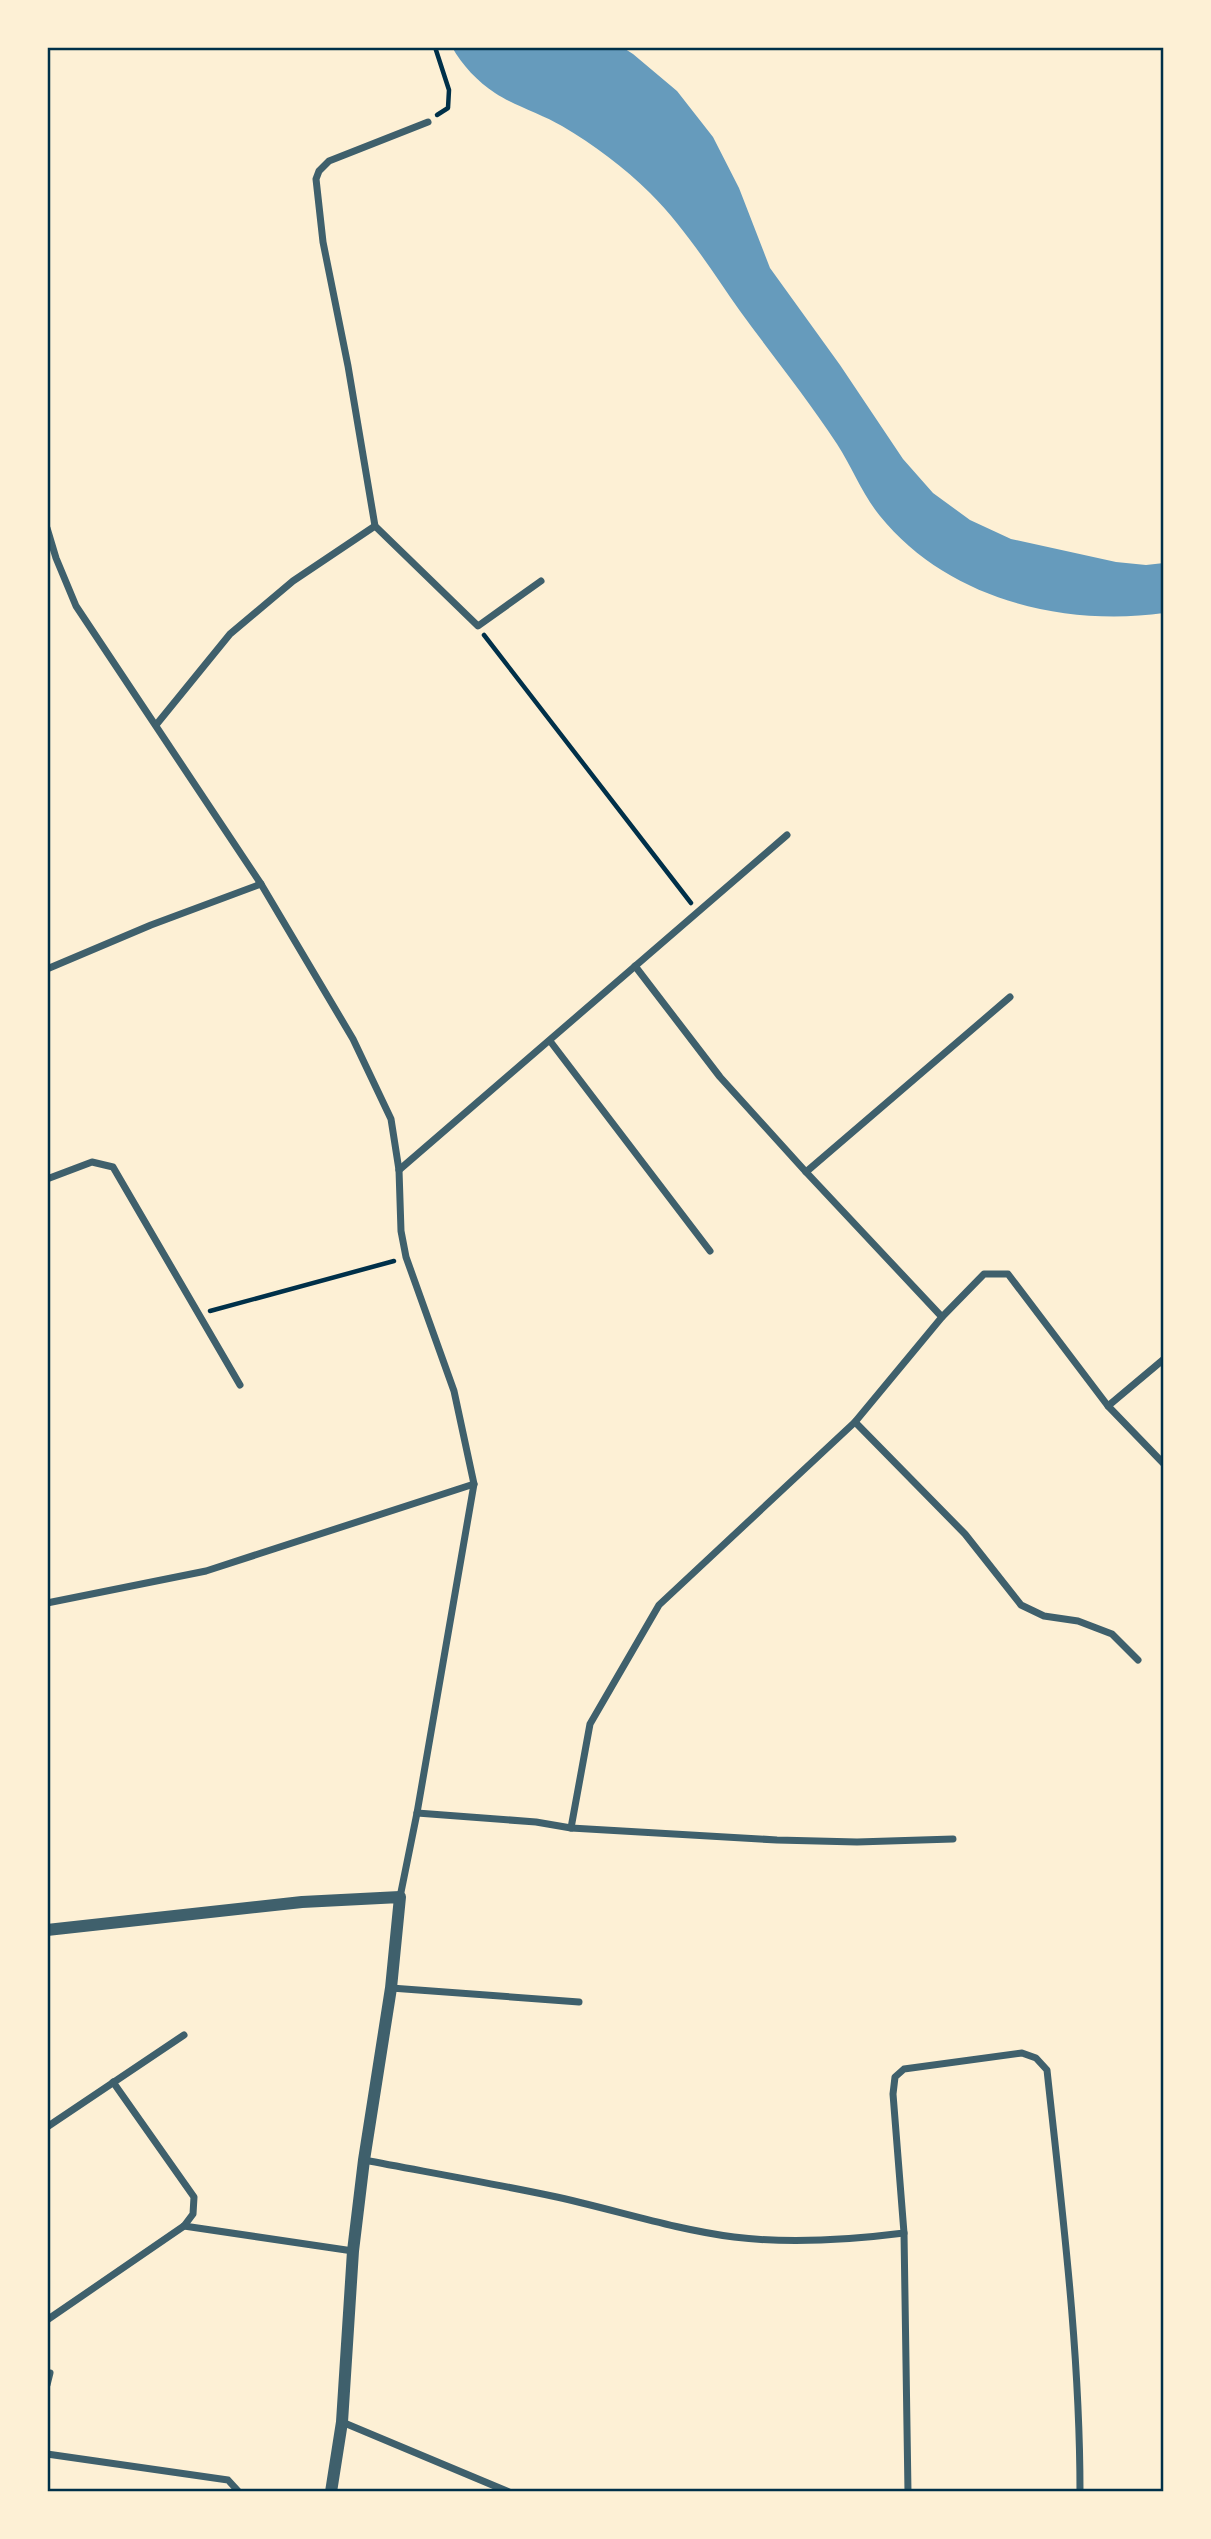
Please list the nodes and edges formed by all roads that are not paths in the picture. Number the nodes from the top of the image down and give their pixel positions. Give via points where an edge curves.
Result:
1 (428, 122) road end
2 (375, 526) junction
3 (47, 528) edge
4 (541, 581) dead end
5 (156, 725) junction
6 (788, 835) dead end
7 (261, 884) junction
8 (635, 966) junction
9 (47, 969) edge
10 (1010, 997) dead end
11 (550, 1041) junction
12 (399, 1170) junction
13 (806, 1172) junction
14 (47, 1179) edge
15 (710, 1251) dead end
16 (942, 1317) junction
17 (1164, 1359) edge
18 (240, 1385) dead end
19 (1108, 1406) junction
20 (855, 1422) junction
21 (1164, 1464) edge
22 (474, 1483) junction
23 (47, 1603) edge
24 (1138, 1660) dead end
25 (417, 1813) junction
26 (571, 1828) junction
27 (953, 1839) dead end
28 (400, 1897) junction
29 (47, 1930) edge
30 (391, 1988) junction
31 (579, 2002) dead end
32 (184, 2035) dead end
33 (113, 2081) junction
34 (47, 2127) edge
35 (364, 2160) junction
36 (184, 2226) junction
37 (904, 2233) junction
38 (353, 2251) junction
39 (47, 2320) edge
40 (50, 2373) dead end
41 (47, 2385) edge
42 (342, 2422) junction
43 (47, 2454) edge
44 (239, 2492) edge
45 (331, 2492) edge
46 (509, 2492) edge
47 (908, 2492) edge
48 (1080, 2492) edge

1 - 2 street via 328,162 316,179 323,242
2 - 4 street via 478,626
2 - 5 street via 293,581 230,634
3 - 5 street via 76,606
5 - 7 street
6 - 8 street
7 - 9 street
7 - 12 street via 353,1039 387,1106
8 - 11 street
8 - 13 street via 720,1077
10 - 13 street
11 - 12 street
11 - 15 street
12 - 22 street via 406,1257 454,1391
13 - 16 street
14 - 18 street via 92,1162 114,1167
16 - 19 street via 984,1273 1008,1275
16 - 20 street
17 - 19 street
19 - 21 street
20 - 24 street via 965,1534 1021,1605 1112,1634
20 - 26 street via 659,1605 590,1724
22 - 23 street via 206,1571
22 - 25 street
25 - 26 street
25 - 28 street
26 - 27 street via 777,1840
28 - 29 street via 302,1902
28 - 30 street
30 - 31 street
30 - 35 street
32 - 33 street
33 - 34 street
33 - 36 street via 194,2197 193,2214
35 - 37 street via 555,2196 735,2237 783,2240
35 - 38 street
36 - 38 street
36 - 39 street
37 - 47 street
37 - 48 street via 895,2077 904,2069 1022,2053 1036,2058 1047,2070 1064,2227 1080,2417
38 - 42 street
40 - 41 street
42 - 45 street
42 - 46 street
43 - 44 street via 228,2480

